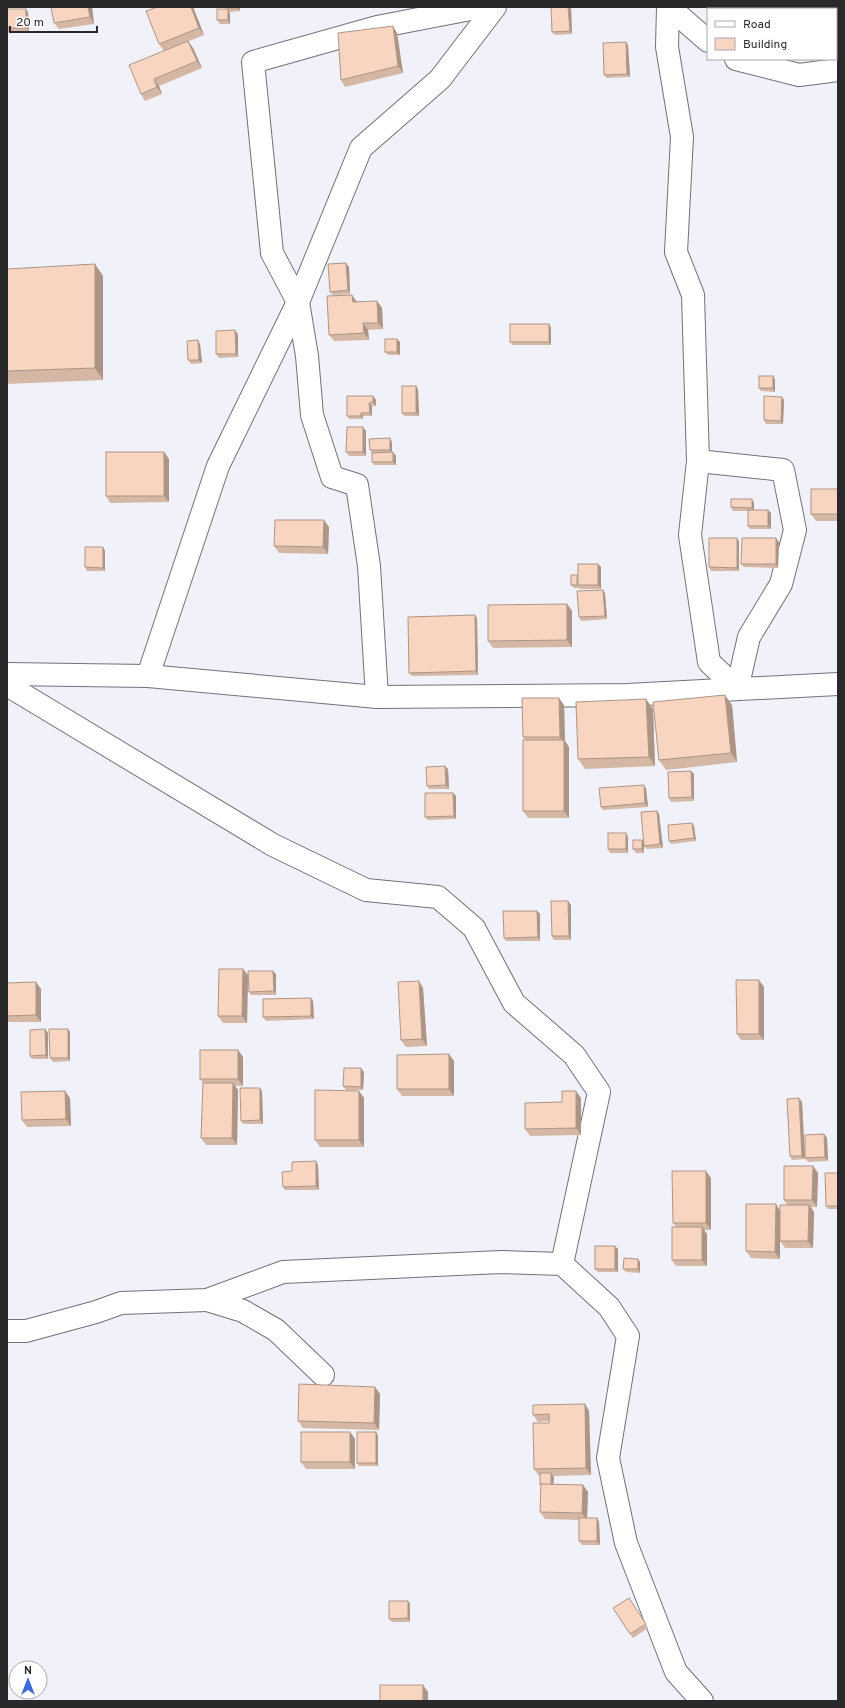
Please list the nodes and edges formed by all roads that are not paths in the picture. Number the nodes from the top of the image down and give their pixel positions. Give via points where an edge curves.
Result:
1 (481, 7) edge
2 (495, 7) edge
3 (668, 7) edge
4 (707, 40) edge
5 (740, 60) edge
6 (838, 70) edge
7 (298, 302) junction
8 (698, 461) junction
9 (7, 674) edge
10 (148, 676) junction
11 (838, 684) edge
12 (7, 685) edge
13 (736, 689) junction
14 (377, 697) junction
15 (562, 1264) junction
16 (207, 1300) junction
17 (7, 1331) edge
18 (323, 1376) dead end
19 (702, 1701) edge

1 - 7 street via 377,28 253,62 272,253
2 - 7 street via 440,79 361,148
3 - 4 street
3 - 8 street via 666,47 682,137 676,252 693,295
5 - 6 street via 799,75
7 - 10 street via 218,466
7 - 14 street via 312,415 332,477 357,485 369,566
8 - 13 street via 690,535 709,662
8 - 13 street via 784,470 794,530 781,584 749,637
9 - 10 street
10 - 14 street
11 - 13 street
12 - 15 street via 273,845 366,890 438,897 474,928 514,1003 574,1055 599,1092
13 - 14 street via 627,695
15 - 16 street via 501,1262 284,1272
15 - 19 street via 609,1307 628,1336 608,1458 626,1543 676,1672
16 - 17 street via 120,1303 26,1331
16 - 18 street via 243,1311 276,1330

